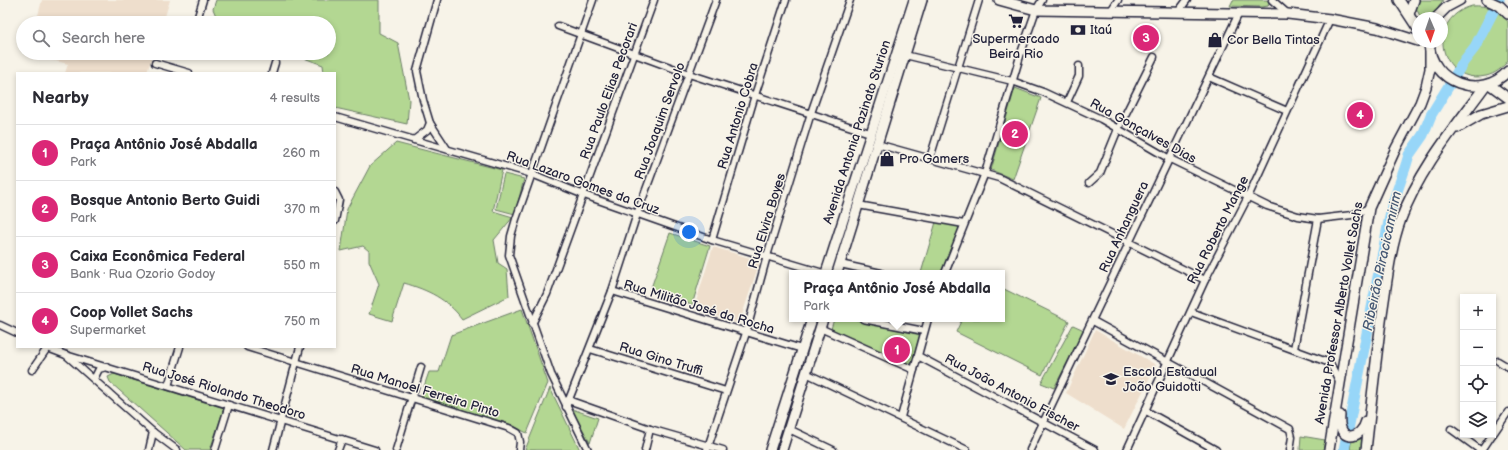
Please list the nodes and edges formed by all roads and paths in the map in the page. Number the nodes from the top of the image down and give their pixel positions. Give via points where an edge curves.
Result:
1 (203, 0) edge
2 (437, 0) edge
3 (593, 0) edge
4 (654, 0) edge
5 (716, 0) edge
6 (786, 0) edge
7 (850, 0) edge
8 (914, 0) edge
9 (922, 0) edge
10 (979, 0) edge
11 (999, 0) edge
12 (1043, 0) edge
13 (1118, 0) edge
14 (1187, 0) edge
15 (1272, 0) edge
16 (1399, 0) edge
17 (1414, 0) edge
18 (1460, 0) edge
19 (1489, 0) edge
20 (1036, 10) junction
21 (1046, 10) junction
22 (1110, 12) junction
23 (1178, 12) junction
24 (1442, 12) edge
25 (1239, 13) junction
26 (1288, 14) junction
27 (1409, 14) junction
28 (1508, 14) edge
29 (198, 16) edge
30 (1330, 19) junction
31 (1412, 19) edge
32 (558, 26) dead end
33 (581, 34) junction
34 (1412, 40) edge
35 (1429, 48) edge
36 (1430, 48) edge
37 (635, 53) junction
38 (905, 55) junction
39 (1154, 57) dead end
40 (155, 63) dead end
41 (276, 63) dead end
42 (1079, 66) dead end
43 (958, 68) junction
44 (1508, 71) edge
45 (186, 72) edge
46 (272, 72) edge
47 (689, 74) junction
48 (1209, 77) junction
49 (1012, 81) junction
50 (1487, 85) junction
51 (755, 95) junction
52 (1508, 98) edge
53 (1067, 102) junction
54 (1508, 106) edge
55 (1287, 111) junction
56 (811, 113) junction
57 (336, 117) edge
58 (430, 123) junction
59 (1118, 129) junction
60 (870, 133) junction
61 (1449, 134) junction
62 (414, 140) junction
63 (877, 144) junction
64 (447, 149) junction
65 (865, 150) junction
66 (930, 158) junction
67 (1168, 158) junction
68 (985, 173) junction
69 (532, 174) junction
70 (1089, 182) dead end
71 (336, 192) edge
72 (584, 195) junction
73 (1248, 197) junction
74 (858, 205) junction
75 (1369, 208) junction
76 (637, 214) junction
77 (336, 216) edge
78 (1318, 219) junction
79 (964, 224) junction
80 (712, 240) junction
81 (1129, 242) junction
82 (767, 256) junction
83 (839, 269) edge
84 (813, 270) edge
85 (827, 270) edge
86 (850, 270) edge
87 (946, 270) edge
88 (1205, 280) junction
89 (612, 291) junction
90 (1191, 312) junction
91 (1093, 321) junction
92 (811, 322) edge
93 (878, 322) edge
94 (927, 322) edge
95 (822, 323) edge
96 (532, 324) junction
97 (0, 325) edge
98 (924, 331) junction
99 (16, 333) edge
100 (746, 333) junction
101 (46, 348) edge
102 (49, 348) edge
103 (180, 348) edge
104 (250, 348) edge
105 (300, 348) edge
106 (590, 349) junction
107 (1294, 349) junction
108 (802, 350) junction
109 (66, 355) junction
110 (918, 356) junction
111 (296, 361) junction
112 (1498, 361) dead end
113 (1168, 362) junction
114 (108, 367) junction
115 (421, 367) dead end
116 (1508, 367) edge
117 (32, 370) dead end
118 (914, 370) junction
119 (806, 373) junction
120 (94, 379) junction
121 (1340, 382) junction
122 (168, 386) junction
123 (726, 391) junction
124 (1372, 393) junction
125 (411, 399) junction
126 (567, 404) junction
127 (229, 405) junction
128 (1146, 411) junction
129 (1508, 412) edge
130 (901, 417) junction
131 (281, 420) junction
132 (1042, 421) junction
133 (650, 429) junction
134 (789, 429) junction
135 (1451, 429) dead end
136 (1496, 430) edge
137 (153, 432) junction
138 (1490, 438) edge
139 (342, 439) junction
140 (708, 448) edge
141 (149, 450) edge
142 (177, 450) edge
143 (215, 450) edge
144 (273, 450) edge
145 (338, 450) edge
146 (375, 450) edge
147 (396, 450) edge
148 (518, 450) edge
149 (588, 450) edge
150 (644, 450) edge
151 (723, 450) edge
152 (770, 450) edge
153 (782, 450) edge
154 (833, 450) edge
155 (967, 450) edge
156 (1030, 450) edge
157 (1094, 450) edge
158 (1127, 450) edge
159 (1216, 450) edge
160 (1290, 450) edge
161 (1329, 450) edge
162 (1366, 450) edge
163 (1481, 450) edge

1 - 29 street
2 - 58 street via 417,71
3 - 33 street
4 - 37 street, Rua Paulo Elias Pecorari
5 - 47 street, Rua Joaquim Servolo
6 - 51 street, Rua Antonio Cobra
7 - 56 street, Rua Elvira Boyes
8 - 60 main road, Avenida Antonia Pazinato Sturion
9 - 38 main road, Avenida Antonia Pazinato Sturion
10 - 43 street
11 - 20 main road
12 - 20 street
12 - 21 street
13 - 22 street
14 - 23 street
15 - 26 street
16 - 27 main road
17 - 27 main road
18 - 24 main road
19 - 28 main road
20 - 21 main road
20 - 49 street
21 - 22 main road
22 - 23 main road
23 - 25 main road
25 - 26 main road
25 - 48 street, Rua Anhanguera
26 - 30 main road
27 - 31 main road
30 - 34 main road via 1391,32
30 - 55 street, Rua Roberto Mange
32 - 33 street
33 - 37 street
33 - 69 street
35 - 75 main road, Avenida Professor Alberto Vollet Sachs via 1430,69 1420,103
36 - 50 main road via 1436,67 1448,78 1468,86
37 - 47 street
37 - 72 street, Rua Paulo Elias Pecorari
38 - 43 street, Rua Gonçalves Dias
38 - 63 main road, Avenida Antonia Pazinato Sturion
39 - 59 street
40 - 45 street
41 - 46 street
42 - 53 street via 1079,76
43 - 49 street, Rua Gonçalves Dias
43 - 66 street
44 - 50 main road
47 - 51 street
47 - 76 street, Rua Joaquim Servolo
48 - 55 street
48 - 67 street, Rua Anhanguera
49 - 53 street, Rua Gonçalves Dias
49 - 68 street
50 - 52 main road
50 - 61 main road
51 - 56 street
51 - 80 street, Rua Antonio Cobra
53 - 59 street, Rua Gonçalves Dias
54 - 61 main road via 1473,118
55 - 73 street, Rua Roberto Mange
56 - 60 street
56 - 82 street, Rua Elvira Boyes
57 - 62 street, Rua Lazaro Gomes da Cruz
58 - 62 street via 427,130
58 - 64 street
59 - 67 street, Rua Gonçalves Dias
59 - 70 street via 1100,173
60 - 63 main road
60 - 65 main road, Avenida Antonia Pazinato Sturion
61 - 124 main road via 1408,203 1397,234 1386,289
62 - 64 street, Rua Lazaro Gomes da Cruz
63 - 65 main road
63 - 66 street
63 - 74 main road, Avenida Antonia Pazinato Sturion
64 - 69 street, Rua Lazaro Gomes da Cruz
65 - 85 main road, Avenida Antonia Pazinato Sturion
66 - 68 street
67 - 73 street, Rua Gonçalves Dias
67 - 81 street, Rua Anhanguera
68 - 79 street
68 - 81 street
69 - 72 street, Rua Lazaro Gomes da Cruz
69 - 96 street via 511,236 509,255
71 - 77 street via 339,200
72 - 76 street, Rua Lazaro Gomes da Cruz
72 - 96 street, Rua Paulo Elias Pecorari via 548,294
73 - 78 street, Rua Gonçalves Dias via 1298,216
73 - 88 street, Rua Roberto Mange
74 - 79 street
74 - 83 main road, Avenida Antonia Pazinato Sturion
75 - 78 street, Rua Gonçalves Dias via 1352,215
75 - 121 main road, Avenida Professor Alberto Vollet Sachs
76 - 80 street, Rua Lazaro Gomes da Cruz
76 - 89 street, Rua Joaquim Servolo
78 - 107 street
79 - 87 street
80 - 82 street, Rua Lazaro Gomes da Cruz
81 - 88 street
81 - 91 street, Rua Anhanguera
82 - 84 street, Rua Lazaro Gomes da Cruz
82 - 100 street, Rua Elvira Boyes
83 - 86 street
88 - 90 street, Rua Roberto Mange
89 - 100 street, Rua Militão José da Rocha
89 - 106 street, Rua Joaquim Servolo
90 - 107 street
90 - 113 street, Rua Roberto Mange
91 - 113 street
91 - 132 street, Rua Anhanguera
92 - 108 main road
93 - 98 street
94 - 98 street
95 - 118 street
95 - 119 main road
96 - 126 street
97 - 99 street
98 - 110 street
100 - 108 street, Rua Militão José da Rocha
100 - 123 street, Rua Elvira Boyes
101 - 117 street
102 - 109 street, Rua José Riolando Theodoro
103 - 122 street
104 - 111 street, Rua Manoel Ferreira Pinto
105 - 111 street
106 - 123 street, Rua Gino Truffi
106 - 126 street, Rua Joaquim Servolo
107 - 121 street via 1330,363
108 - 119 main road via 799,363
108 - 152 main road
109 - 114 street, Rua José Riolando Theodoro
109 - 120 street
110 - 118 street
110 - 132 street, Rua João Antonio Fischer
111 - 125 street, Rua Manoel Ferreira Pinto
111 - 131 street
112 - 116 street
113 - 128 street, Rua Roberto Mange
113 - 160 street via 1290,429
114 - 120 street via 99,369
114 - 122 street, Rua José Riolando Theodoro
115 - 125 street
118 - 130 street
119 - 130 street
119 - 134 main road
120 - 137 street
121 - 124 main road via 1340,430 1348,436 1359,433 1364,426
121 - 161 main road, Avenida Professor Alberto Vollet Sachs
122 - 127 street, Rua José Riolando Theodoro
123 - 140 street, Rua Elvira Boyes
124 - 162 main road
125 - 147 street
125 - 148 street, Rua Manoel Ferreira Pinto via 509,428 518,433
126 - 133 street
126 - 149 street
127 - 131 street, Rua José Riolando Theodoro
127 - 143 street
128 - 158 street, Rua Roberto Mange
128 - 159 street
129 - 136 street
130 - 155 street
131 - 139 street, Rua José Riolando Theodoro
131 - 144 street
132 - 156 street, Rua Anhanguera
132 - 157 street, Rua João Antonio Fischer
133 - 140 street
133 - 150 street
134 - 153 main road
134 - 154 street
135 - 163 street
137 - 141 street
137 - 142 street
138 - 163 street
139 - 145 street
139 - 146 street, Rua José Riolando Theodoro
140 - 151 street

